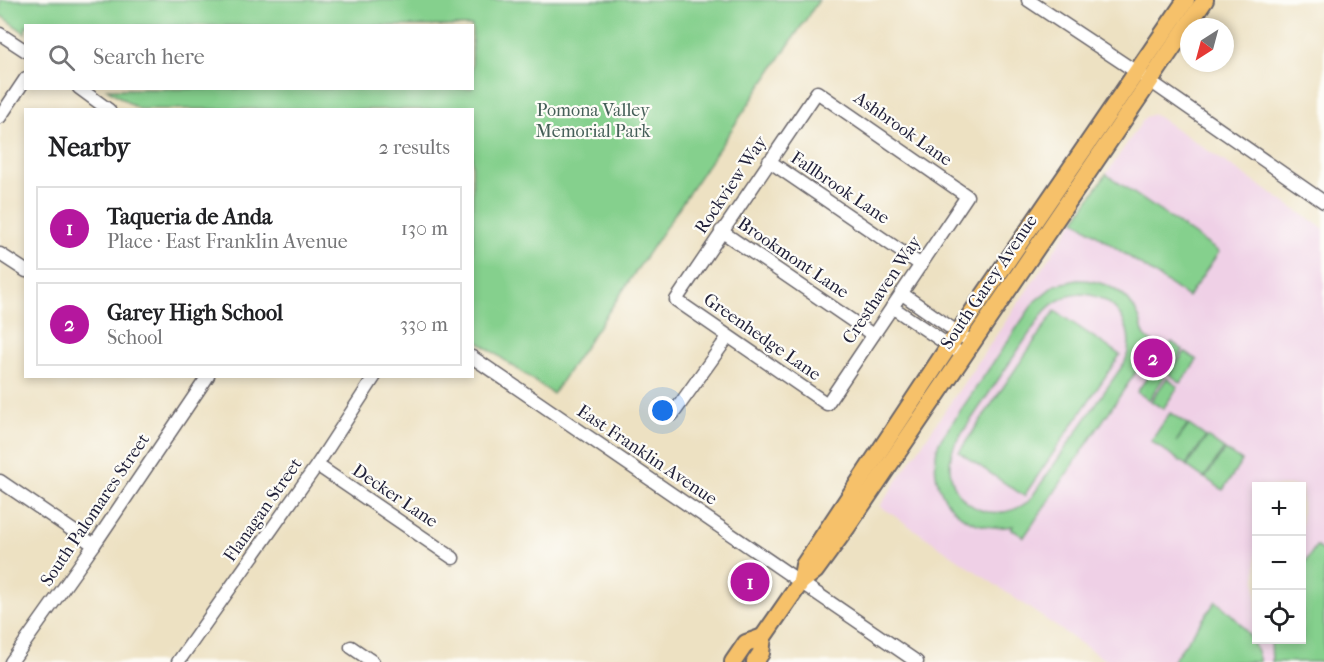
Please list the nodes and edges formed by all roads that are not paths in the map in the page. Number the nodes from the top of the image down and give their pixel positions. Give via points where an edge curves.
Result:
1 (1028, 0) edge
2 (1186, 0) edge
3 (1205, 0) edge
4 (0, 34) edge
5 (24, 50) edge
6 (1143, 76) junction
7 (24, 81) edge
8 (82, 90) edge
9 (817, 92) joint
10 (106, 108) edge
11 (0, 117) edge
12 (769, 161) junction
13 (967, 196) joint
14 (1324, 202) edge
15 (721, 231) junction
16 (0, 254) edge
17 (921, 265) junction
18 (24, 271) edge
19 (902, 293) junction
20 (676, 300) joint
21 (892, 307) junction
22 (873, 335) junction
23 (728, 337) junction
24 (960, 344) junction
25 (474, 358) edge
26 (207, 378) edge
27 (374, 378) edge
28 (827, 404) joint
29 (673, 414) dead end
30 (317, 465) junction
31 (0, 481) edge
32 (94, 545) junction
33 (453, 558) dead end
34 (801, 582) junction
35 (763, 637) junction
36 (351, 647) dead end
37 (11, 662) edge
38 (178, 662) edge
39 (373, 662) edge
40 (733, 662) edge
41 (754, 662) edge
42 (917, 662) edge

1 - 6 street
2 - 6 main road, South Garey Avenue
3 - 6 main road, South Garey Avenue
4 - 5 street
6 - 14 street
6 - 24 main road, South Garey Avenue
7 - 11 street
8 - 10 street
9 - 12 street, Rockview Way
9 - 13 street, Ashbrook Lane
12 - 15 street, Rockview Way
12 - 17 street, Fallbrook Lane
13 - 17 street, Cresthaven Way
15 - 20 street, Rockview Way
15 - 22 street, Brookmont Lane
16 - 18 street
17 - 19 street, Cresthaven Way
19 - 21 street, Cresthaven Way
19 - 24 street
20 - 23 street, Greenhedge Lane
21 - 22 street, Cresthaven Way
21 - 24 street
22 - 28 street, Cresthaven Way
23 - 28 street, Greenhedge Lane
23 - 29 street
24 - 34 main road, South Garey Avenue via 847,527 815,570
25 - 34 street, East Franklin Avenue
26 - 32 street, South Palomares Street
27 - 30 street, Flanagan Street
30 - 33 street, Decker Lane
30 - 38 street, Flanagan Street
31 - 32 street
32 - 37 street, South Palomares Street
34 - 35 main road, South Garey Avenue
34 - 42 street, East Franklin Avenue
35 - 40 main road, South Garey Avenue via 746,643
35 - 41 main road, South Garey Avenue via 761,653
36 - 39 street

